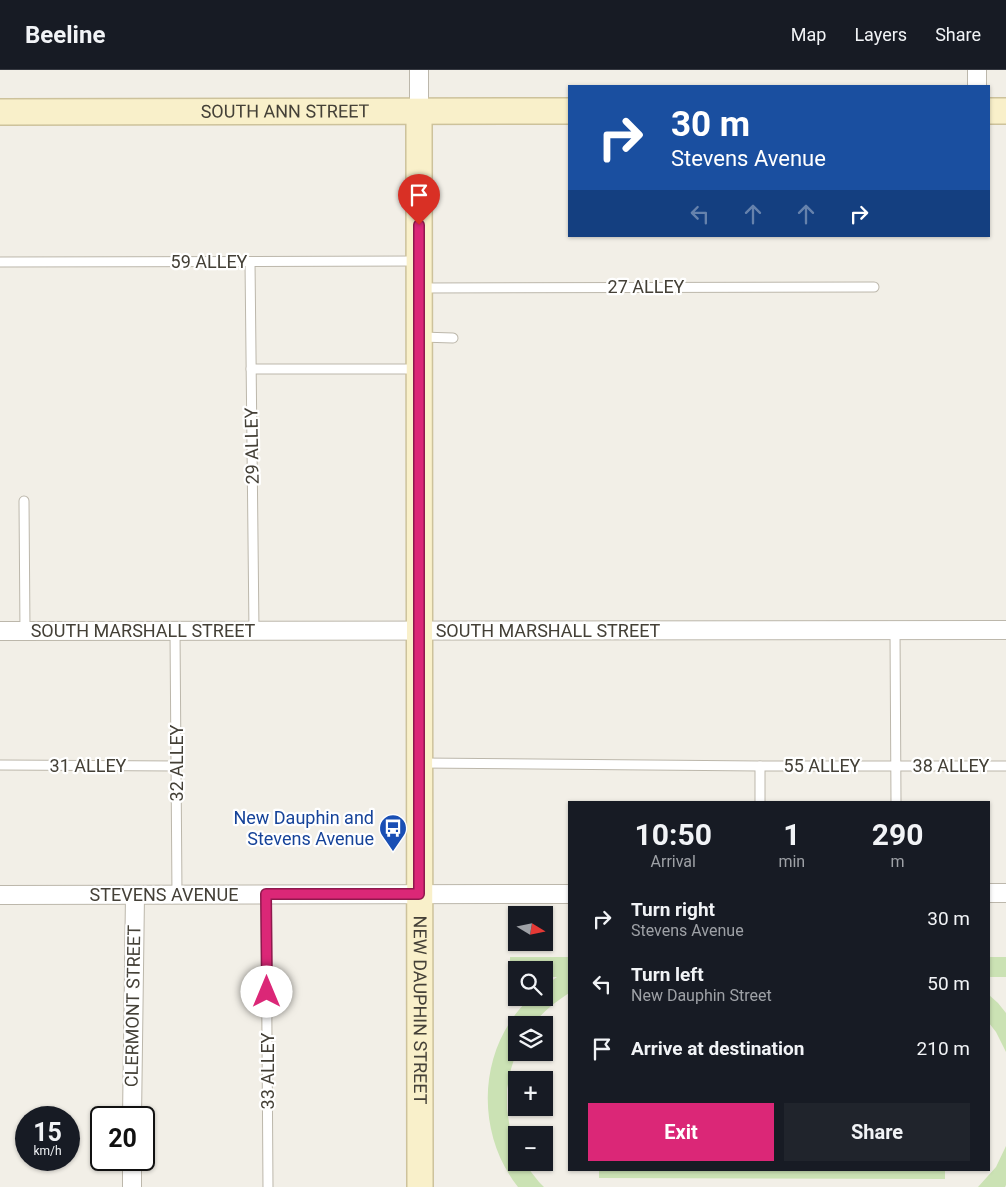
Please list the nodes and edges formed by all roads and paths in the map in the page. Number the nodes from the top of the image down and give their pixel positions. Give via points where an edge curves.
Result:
1 (419, 70) edge
2 (977, 70) edge
3 (977, 85) edge
4 (568, 111) edge
5 (990, 111) edge
6 (1006, 111) edge
7 (0, 112) edge
8 (419, 112) junction
9 (419, 261) junction
10 (0, 262) edge
11 (250, 262) junction
12 (874, 286) dead end
13 (419, 288) junction
14 (418, 337) junction
15 (453, 338) dead end
16 (251, 369) junction
17 (419, 370) junction
18 (24, 501) dead end
19 (896, 630) junction
20 (1006, 630) edge
21 (0, 631) edge
22 (25, 631) junction
23 (175, 631) junction
24 (254, 631) junction
25 (418, 631) junction
26 (419, 763) junction
27 (0, 765) edge
28 (177, 766) junction
29 (760, 766) junction
30 (896, 766) junction
31 (1006, 766) edge
32 (760, 801) edge
33 (896, 801) edge
34 (990, 893) edge
35 (1006, 893) edge
36 (266, 894) junction
37 (419, 894) junction
38 (568, 894) edge
39 (0, 895) edge
40 (134, 895) junction
41 (177, 895) junction
42 (132, 1106) edge
43 (132, 1171) edge
44 (132, 1187) edge
45 (268, 1187) edge
46 (420, 1187) edge

1 - 8 street
2 - 3 street
4 - 8 street, SOUTH ANN STREET
5 - 6 street
7 - 8 street, SOUTH ANN STREET
8 - 9 street, NEW DAUPHIN STREET
9 - 11 lane, 59 ALLEY
9 - 13 street, NEW DAUPHIN STREET
10 - 11 lane, 59 ALLEY
11 - 16 lane, 29 ALLEY
12 - 13 lane, 27 ALLEY
13 - 14 street, NEW DAUPHIN STREET
14 - 15 lane
14 - 17 street, NEW DAUPHIN STREET
16 - 17 lane
16 - 24 lane, 29 ALLEY
17 - 25 street, NEW DAUPHIN STREET
18 - 22 lane
19 - 20 street, SOUTH MARSHALL STREET
19 - 25 street, SOUTH MARSHALL STREET
19 - 30 lane
21 - 22 street, SOUTH MARSHALL STREET
22 - 23 street, SOUTH MARSHALL STREET
23 - 24 street, SOUTH MARSHALL STREET
23 - 28 lane, 32 ALLEY
24 - 25 street, SOUTH MARSHALL STREET
25 - 26 street, NEW DAUPHIN STREET
26 - 29 lane, 55 ALLEY
26 - 37 street, NEW DAUPHIN STREET
27 - 28 lane, 31 ALLEY
28 - 41 lane, 32 ALLEY
29 - 30 lane, 55 ALLEY
29 - 32 lane
30 - 31 lane, 38 ALLEY
30 - 33 lane
34 - 35 street
36 - 37 street, STEVENS AVENUE
36 - 41 street, STEVENS AVENUE
36 - 45 lane, 33 ALLEY
37 - 38 street, STEVENS AVENUE
37 - 46 street, NEW DAUPHIN STREET
39 - 40 street, STEVENS AVENUE
40 - 41 street, STEVENS AVENUE
40 - 42 street, CLERMONT STREET
43 - 44 street

